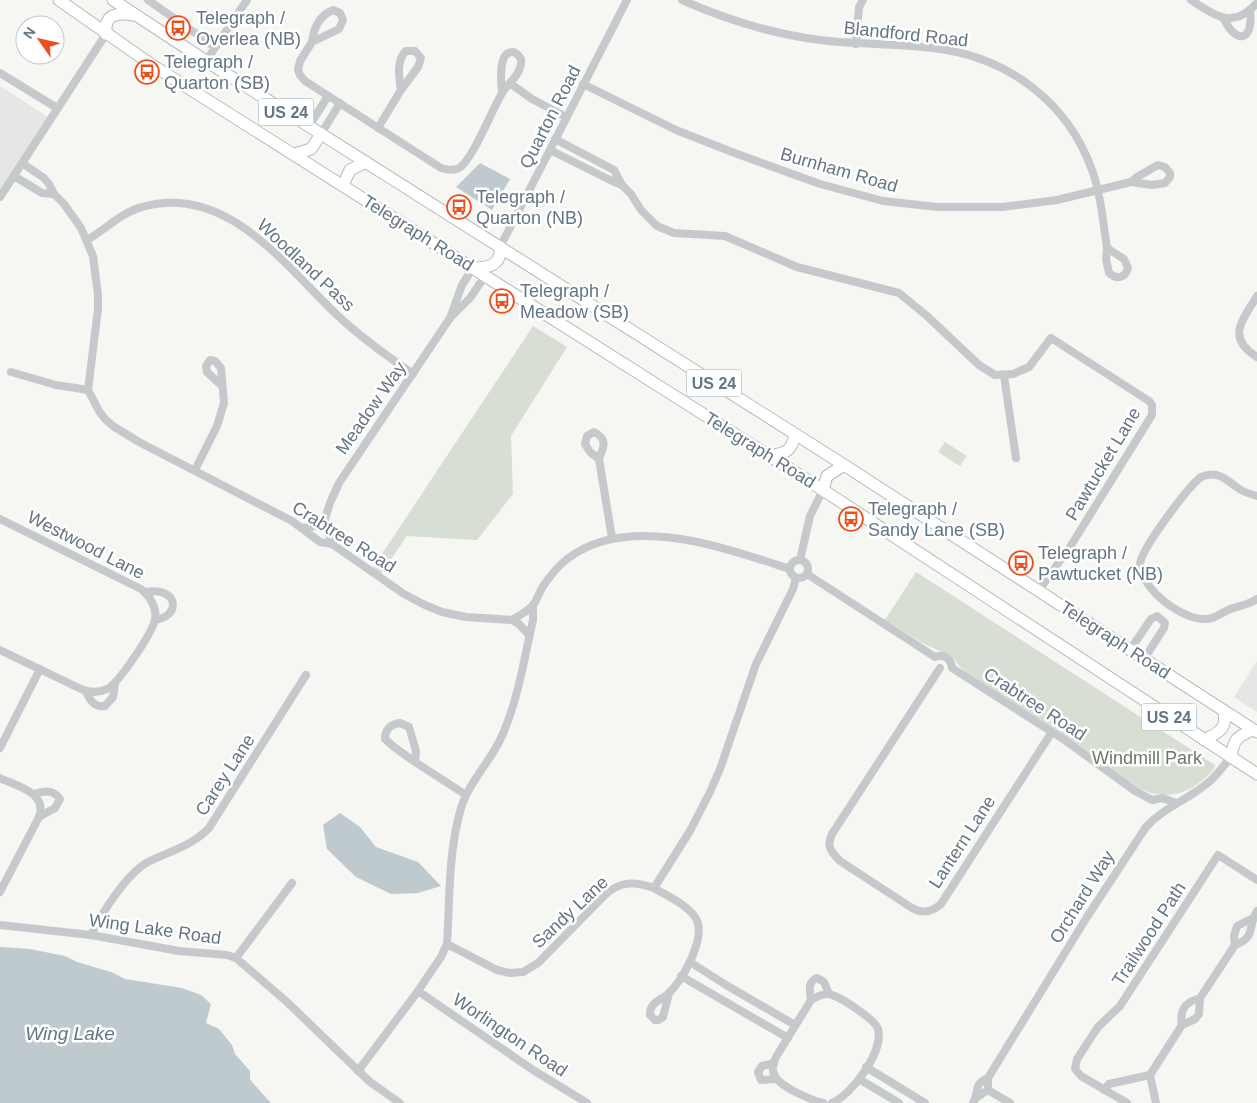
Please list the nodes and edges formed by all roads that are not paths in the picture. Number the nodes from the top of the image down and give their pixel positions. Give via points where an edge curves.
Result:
1 (59, 0) edge
2 (113, 0) edge
3 (148, 0) edge
4 (247, 0) edge
5 (627, 0) edge
6 (682, 0) edge
7 (1192, 0) edge
8 (859, 2) edge
9 (1257, 3) edge
10 (1250, 10) junction
11 (136, 16) junction
12 (1224, 19) junction
13 (106, 34) junction
14 (312, 42) junction
15 (856, 44) junction
16 (215, 47) junction
17 (206, 61) junction
18 (0, 73) edge
19 (511, 84) junction
20 (583, 84) junction
21 (401, 90) junction
22 (502, 93) junction
23 (328, 96) junction
24 (340, 103) junction
25 (57, 108) junction
26 (566, 117) junction
27 (309, 126) junction
28 (378, 128) junction
29 (321, 134) junction
30 (555, 139) junction
31 (550, 150) junction
32 (295, 154) junction
33 (366, 162) junction
34 (22, 163) junction
35 (14, 176) junction
36 (1131, 182) dead end
37 (343, 185) junction
38 (622, 185) junction
39 (1098, 190) junction
40 (54, 194) junction
41 (0, 197) edge
42 (87, 240) junction
43 (500, 247) junction
44 (1107, 248) dead end
45 (472, 268) junction
46 (485, 276) junction
47 (1257, 296) edge
48 (450, 318) junction
49 (1257, 357) edge
50 (11, 372) dead end
51 (413, 374) junction
52 (1004, 376) junction
53 (221, 385) dead end
54 (88, 390) junction
55 (795, 435) junction
56 (769, 456) junction
57 (1016, 458) dead end
58 (599, 460) dead end
59 (844, 466) junction
60 (195, 470) junction
61 (823, 490) junction
62 (1257, 496) edge
63 (0, 519) edge
64 (325, 519) junction
65 (303, 528) junction
66 (612, 538) junction
67 (332, 544) junction
68 (800, 560) junction
69 (790, 569) junction
70 (807, 574) junction
71 (796, 578) junction
72 (1039, 590) junction
73 (146, 592) junction
74 (1257, 599) edge
75 (533, 605) junction
76 (1170, 606) junction
77 (1160, 619) junction
78 (155, 620) junction
79 (512, 620) junction
80 (529, 635) junction
81 (0, 649) edge
82 (1130, 650) junction
83 (935, 657) junction
84 (1144, 659) junction
85 (940, 668) junction
86 (952, 668) junction
87 (40, 669) junction
88 (306, 675) dead end
89 (115, 684) junction
90 (86, 691) junction
91 (1224, 711) junction
92 (1255, 731) edge
93 (1052, 732) junction
94 (1204, 740) junction
95 (0, 748) edge
96 (1231, 757) junction
97 (415, 762) junction
98 (1257, 774) edge
99 (0, 778) edge
100 (34, 794) junction
101 (466, 795) junction
102 (1152, 800) junction
103 (1177, 803) junction
104 (1156, 816) junction
105 (40, 817) junction
106 (1257, 880) edge
107 (292, 883) dead end
108 (654, 888) junction
109 (0, 892) edge
110 (1255, 914) edge
111 (0, 925) edge
112 (91, 935) junction
113 (447, 944) junction
114 (1235, 945) junction
115 (236, 958) junction
116 (690, 962) junction
117 (682, 976) junction
118 (418, 991) junction
119 (669, 993) dead end
120 (829, 994) junction
121 (1200, 998) junction
122 (811, 1000) junction
123 (1182, 1025) junction
124 (791, 1032) junction
125 (774, 1064) junction
126 (358, 1071) junction
127 (863, 1073) junction
128 (1150, 1075) junction
129 (988, 1078) junction
130 (776, 1079) junction
131 (988, 1090) junction
132 (1104, 1090) junction
133 (975, 1100) edge
134 (400, 1103) edge
135 (587, 1103) edge
136 (823, 1103) edge
137 (832, 1103) edge
138 (900, 1103) edge
139 (925, 1103) edge
140 (1010, 1103) edge
141 (1127, 1103) edge
142 (1156, 1103) edge

1 - 13 highway, Telegraph Road / US 24
2 - 11 highway, Telegraph Road / US 24
3 - 16 street
4 - 16 street
5 - 20 street, Quarton Road
6 - 15 street, Blandford Road via 747,24 809,38
7 - 12 street
8 - 15 street
9 - 10 street
10 - 12 street via 1238,17
10 - 12 street via 1250,30 1246,34 1238,36 1232,33
11 - 13 highway via 123,13 113,16 107,24
11 - 17 highway, Telegraph Road / US 24
13 - 25 street
13 - 32 highway, Telegraph Road / US 24
14 - 14 street via 321,18 333,10 340,13 343,20 339,29
14 - 23 street via 298,70 305,81
15 - 39 street, Blandford Road via 956,52 975,56 1009,71 1047,99 1072,129 1086,155
16 - 17 street
17 - 27 highway, Telegraph Road / US 24
18 - 25 street
19 - 22 street
19 - 22 street via 522,63 519,55 511,52 503,59
19 - 26 street
20 - 26 street, Quarton Road
20 - 39 street, Burnham Road via 708,143 820,184 883,201 945,207 1003,207
21 - 21 street via 420,63 420,56 415,51 406,51 400,58
21 - 28 street
22 - 28 street via 468,158 454,170 441,168
23 - 24 street
23 - 27 street
24 - 28 street
24 - 29 street
25 - 34 street
26 - 30 street, Quarton Road
27 - 29 highway, Telegraph Road / US 24
29 - 32 highway via 310,149
29 - 33 highway, Telegraph Road / US 24
30 - 31 street, Quarton Road
30 - 38 street via 614,170
31 - 38 street
31 - 43 street, Quarton Road
32 - 37 highway, Telegraph Road / US 24
33 - 37 highway via 350,170
33 - 43 highway, Telegraph Road / US 24
34 - 35 street
34 - 40 street via 44,178
35 - 40 street via 42,193
35 - 41 street
36 - 39 street, Burnham Road
37 - 45 highway, Telegraph Road / US 24
38 - 52 street via 650,220 665,230 725,236 797,267 899,293 979,365 995,375
39 - 44 street, Blandford Road
40 - 42 street
42 - 51 street, Woodland Pass via 140,207 173,202 208,208 248,230 352,328
42 - 54 street via 93,256 98,295
43 - 45 highway via 499,259 494,264 487,268
43 - 55 highway, Telegraph Road / US 24
45 - 46 highway, Telegraph Road / US 24
45 - 48 street, Meadow Way
46 - 48 street, Meadow Way via 470,298
46 - 56 highway, Telegraph Road / US 24
47 - 49 street via 1239,332 1242,346
48 - 51 street, Meadow Way
50 - 54 street
51 - 64 street, Meadow Way via 345,473
52 - 57 street
52 - 72 street, Pawtucket Lane via 1029,367 1051,338 1152,405 1152,415 1070,547
53 - 60 street via 224,403 221,414
54 - 60 street, Crabtree Road via 99,411 113,426
55 - 56 highway via 789,450
55 - 59 highway, Telegraph Road / US 24
56 - 61 highway, Telegraph Road / US 24
58 - 66 street
59 - 61 highway via 827,476
59 - 72 highway, Telegraph Road / US 24
60 - 65 street, Crabtree Road
61 - 68 street via 810,516
61 - 94 highway, Telegraph Road / US 24
62 - 76 street via 1240,490 1218,474 1205,475 1197,480 1141,558 1146,580
63 - 73 street, Westwood Lane
64 - 65 street via 315,526
64 - 67 street
65 - 67 street, Crabtree Road via 320,542
66 - 69 street via 666,538 705,543
66 - 75 street via 586,548 561,564
67 - 79 street, Crabtree Road via 425,605 466,617
68 - 69 street via 793,562
68 - 70 street via 807,565
69 - 71 street
70 - 71 street
70 - 83 street, Crabtree Road
71 - 108 street via 756,664 710,792
72 - 82 highway, Telegraph Road / US 24
73 - 78 street, Westwood Lane via 153,604
73 - 78 street via 169,595 172,599 170,610
74 - 76 street via 1207,619 1190,616
75 - 79 street
75 - 80 street
76 - 77 street
77 - 82 street via 1151,619
77 - 84 street via 1164,628
78 - 89 street
79 - 80 street
80 - 101 street via 506,726
81 - 87 street
82 - 84 highway, Telegraph Road / US 24
83 - 85 street
83 - 86 street, Crabtree Road via 944,656
84 - 91 highway, Telegraph Road / US 24
85 - 86 street
85 - 93 street, Lantern Lane via 825,848 912,908 930,915 941,904
86 - 93 street, Crabtree Road
87 - 90 street
87 - 95 street
88 - 112 street, Carey Lane via 209,828 187,846 137,869 122,886
89 - 90 street via 102,691
89 - 90 street via 113,697 106,706 95,705
91 - 92 highway, Telegraph Road / US 24
91 - 94 highway via 1226,720 1222,729
92 - 96 highway via 1236,739
93 - 102 street, Crabtree Road
94 - 96 highway, Telegraph Road / US 24
96 - 98 highway, Telegraph Road / US 24
96 - 103 street, Orchard Way via 1211,781
97 - 97 street via 385,739 392,725 400,723 411,729
97 - 101 street
99 - 100 street
100 - 105 street via 41,804
100 - 105 street via 47,791 60,799 55,808
101 - 113 street via 453,848
102 - 103 street, Crabtree Road via 1162,798
102 - 104 street
103 - 104 street, Orchard Way
104 - 129 street, Orchard Way via 1138,837
105 - 109 street
106 - 132 street, Trailwood Path via 1218,855 1120,1006 1098,1027 1077,1059 1077,1073
107 - 115 street
108 - 113 street, Sandy Lane via 637,883 615,887 538,963 523,972 497,970
108 - 116 street via 689,910 696,919 700,928
110 - 114 street via 1249,936
110 - 114 street via 1237,926
111 - 112 street, Wing Lake Road
112 - 115 street, Wing Lake Road
113 - 118 street
114 - 121 street
115 - 126 street, Wing Lake Road
116 - 117 street
116 - 124 street
117 - 119 street
117 - 124 street
118 - 126 street
118 - 135 street, Worlington Road
120 - 122 street
120 - 122 street via 822,980 814,979 810,985
120 - 127 street via 877,1025 878,1041
121 - 123 street via 1196,1019
121 - 123 street via 1184,1006
122 - 124 street
123 - 128 street
124 - 125 street
125 - 130 street
125 - 130 street via 762,1066 758,1076 761,1080
126 - 134 street, Wing Lake Road
127 - 137 street via 846,1094
127 - 138 street
127 - 139 street
128 - 132 street via 1109,1084
128 - 142 street
129 - 131 street
129 - 133 street, Orchard Way via 980,1083
130 - 136 street
131 - 133 street, Orchard Way
131 - 140 street
132 - 141 street

